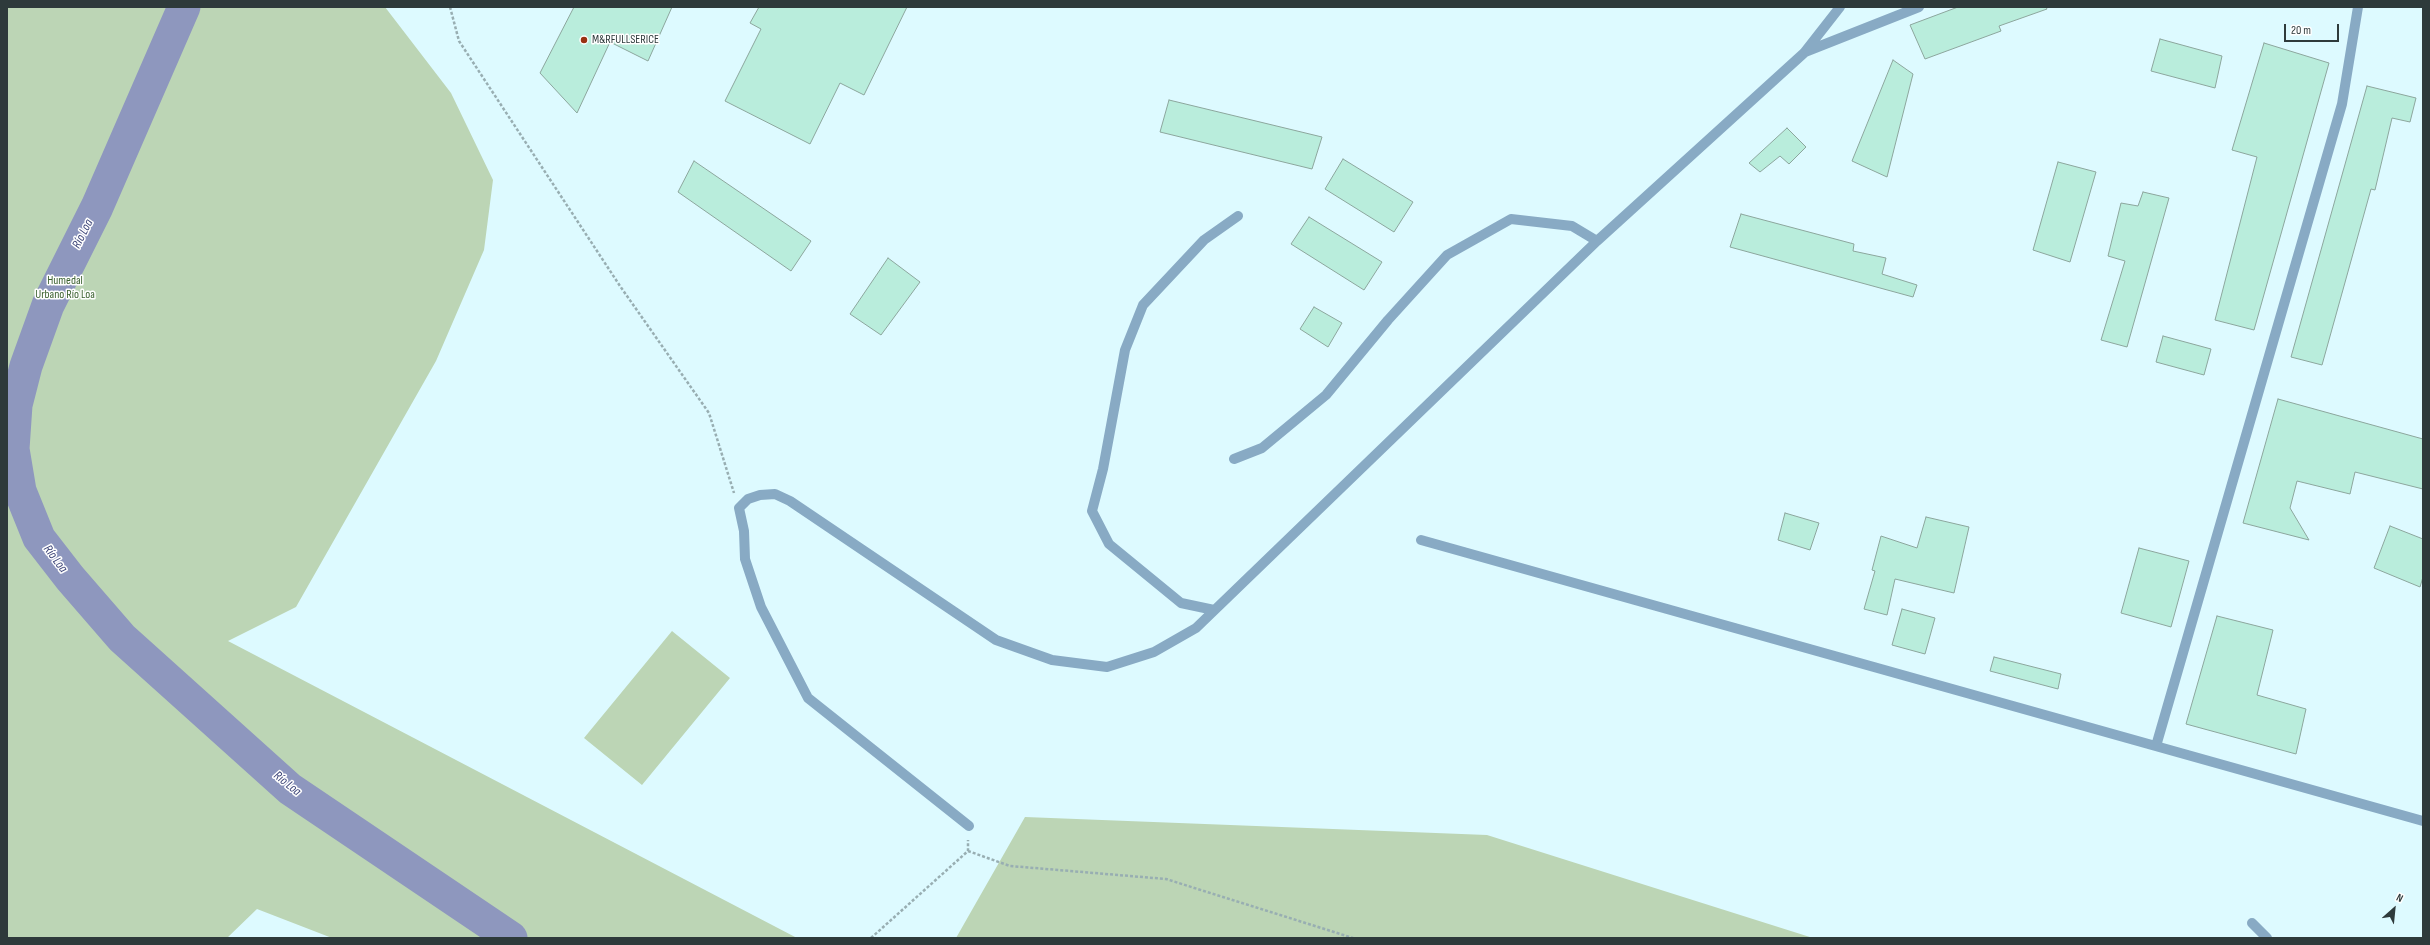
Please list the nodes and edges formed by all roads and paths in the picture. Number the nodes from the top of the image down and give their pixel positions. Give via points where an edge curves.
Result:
1 (450, 7) edge
2 (1840, 7) edge
3 (1919, 7) edge
4 (2358, 7) edge
5 (1804, 53) junction
6 (1238, 216) dead end
7 (1597, 241) junction
8 (1234, 459) dead end
9 (739, 508) junction
10 (1421, 540) dead end
11 (1214, 610) junction
12 (2156, 746) junction
13 (2423, 820) edge
14 (969, 826) joint
15 (968, 851) junction
16 (2252, 923) dead end
17 (871, 938) edge
18 (1353, 938) edge
19 (2267, 938) edge

1 - 9 path via 459,41 620,286 709,413
2 - 5 street
3 - 5 street
4 - 12 street via 2342,104
5 - 7 street
6 - 11 street via 1204,240 1143,305 1125,350 1103,469 1092,511 1109,544 1181,603
7 - 8 street via 1572,226 1511,219 1447,255 1388,320 1326,395 1262,448
7 - 11 street
9 - 11 street via 748,499 760,495 775,494 790,501 996,640 1052,660 1107,667 1114,665 1154,652 1196,628
9 - 14 street via 744,531 745,559 761,606 808,698
10 - 12 street
12 - 13 street
14 - 15 path
15 - 17 path
15 - 18 path via 1010,866 1166,879
16 - 19 street

